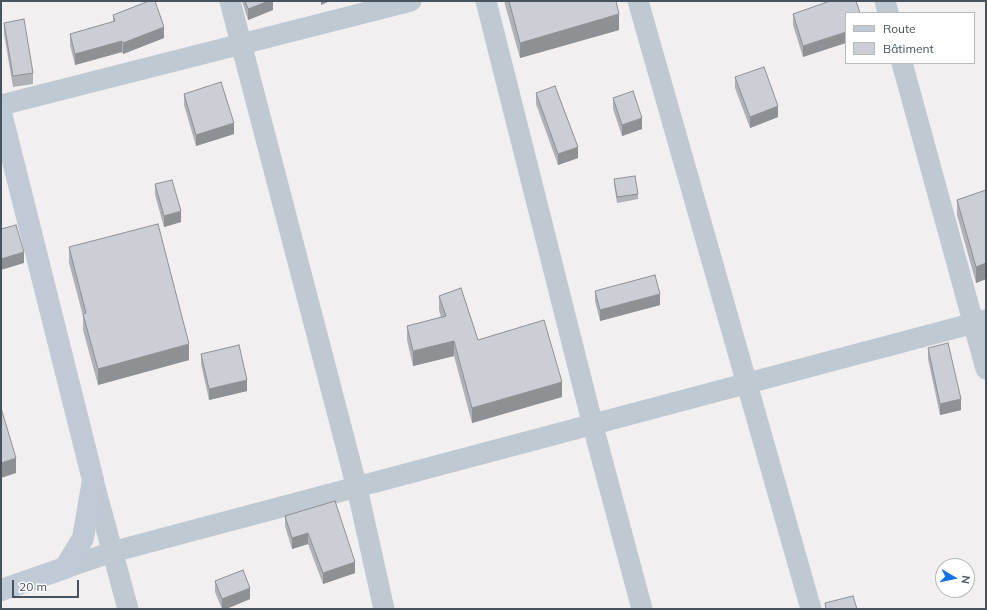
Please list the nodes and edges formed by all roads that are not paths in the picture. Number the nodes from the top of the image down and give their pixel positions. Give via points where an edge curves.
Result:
1 (230, 1) edge
2 (411, 1) edge
3 (486, 1) edge
4 (638, 1) edge
5 (885, 1) edge
6 (888, 12) edge
7 (242, 45) junction
8 (902, 64) edge
9 (1, 105) edge
10 (1, 113) edge
11 (980, 322) edge
12 (986, 369) edge
13 (748, 384) junction
14 (593, 426) junction
15 (93, 480) junction
16 (357, 488) junction
17 (112, 552) junction
18 (65, 568) junction
19 (1, 590) edge
20 (128, 609) edge
21 (384, 609) edge
22 (642, 609) edge
23 (811, 609) edge

1 - 7 street
2 - 7 street
3 - 14 street
4 - 13 street
5 - 6 street
7 - 9 street
7 - 16 street
8 - 11 street
10 - 15 street
11 - 12 street
11 - 13 street
13 - 14 street
13 - 23 street
14 - 16 street
14 - 22 street
15 - 17 street
15 - 18 street via 83,538
16 - 17 street
16 - 21 street
17 - 18 street
17 - 20 street
18 - 19 street

